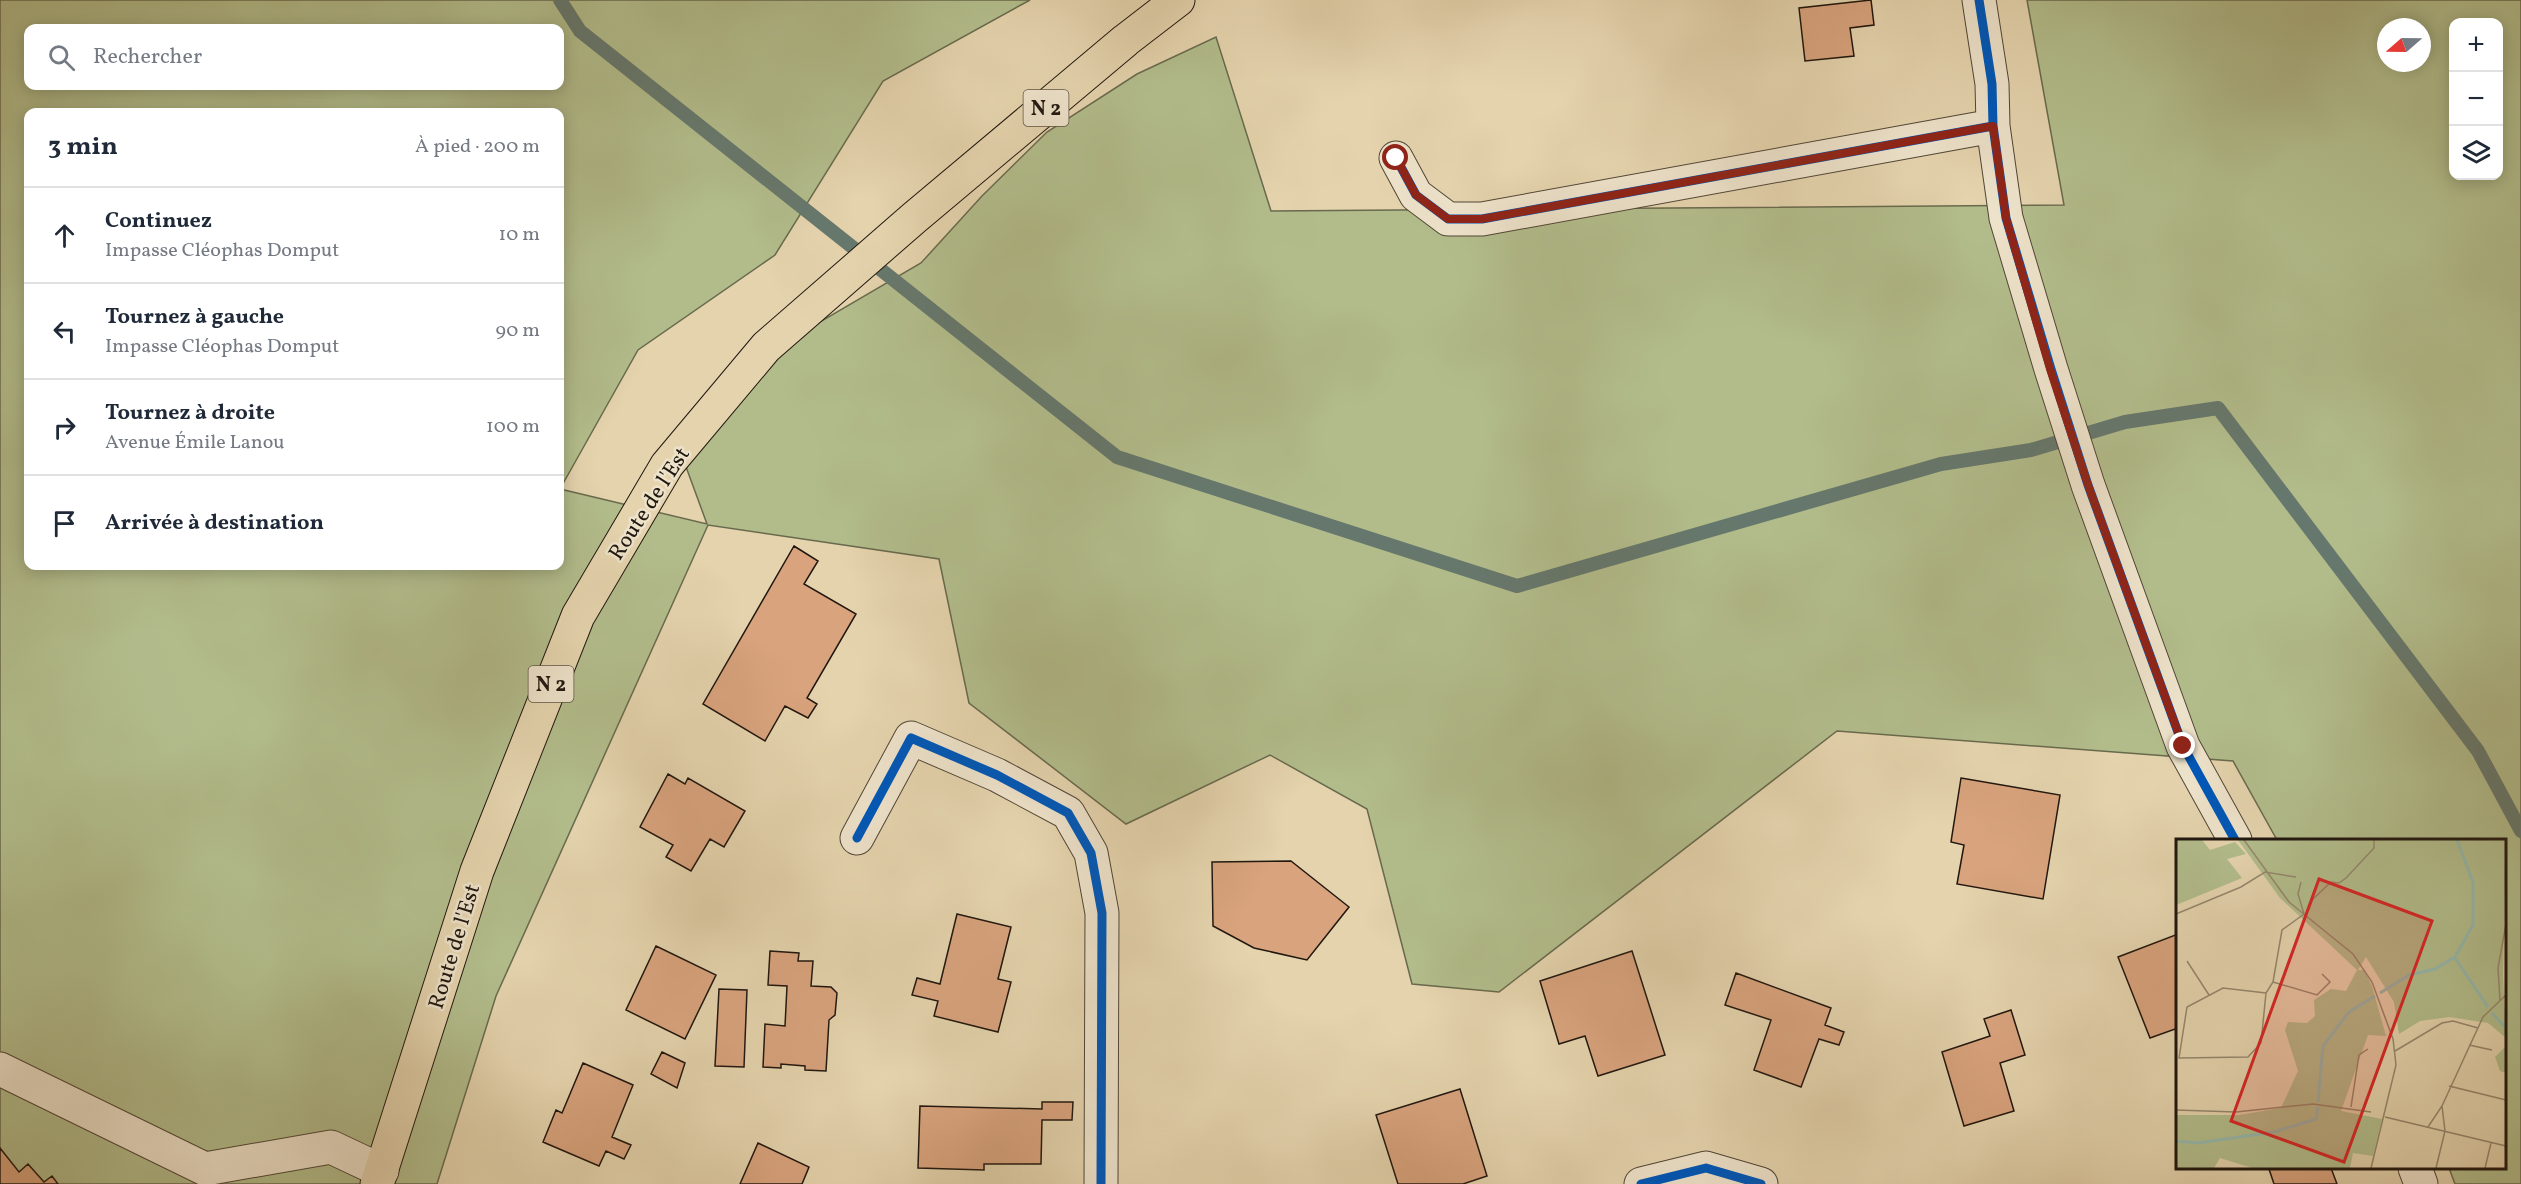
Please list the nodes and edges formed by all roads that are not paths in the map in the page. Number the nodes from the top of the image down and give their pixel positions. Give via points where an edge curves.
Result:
1 (1178, 0) edge
2 (1979, 0) edge
3 (1993, 126) junction
4 (1396, 158) dead end
5 (857, 838) dead end
6 (2234, 839) edge
7 (0, 1069) edge
8 (2416, 1169) edge
9 (380, 1178) edge
10 (1101, 1184) edge
11 (1641, 1184) edge
12 (1761, 1184) edge
13 (2421, 1184) edge

1 - 9 main road, Route de l'Est / N 2 via 914,218 766,347 667,465 578,616 477,871
2 - 3 street via 1992,84
3 - 4 street via 1482,219 1448,219 1416,195
3 - 6 street via 2006,218 2088,485 2183,746
5 - 10 street via 911,738 997,775 1068,813 1090,853 1102,913
7 - 9 street via 205,1170 331,1147
8 - 13 street
11 - 12 street via 1706,1168

